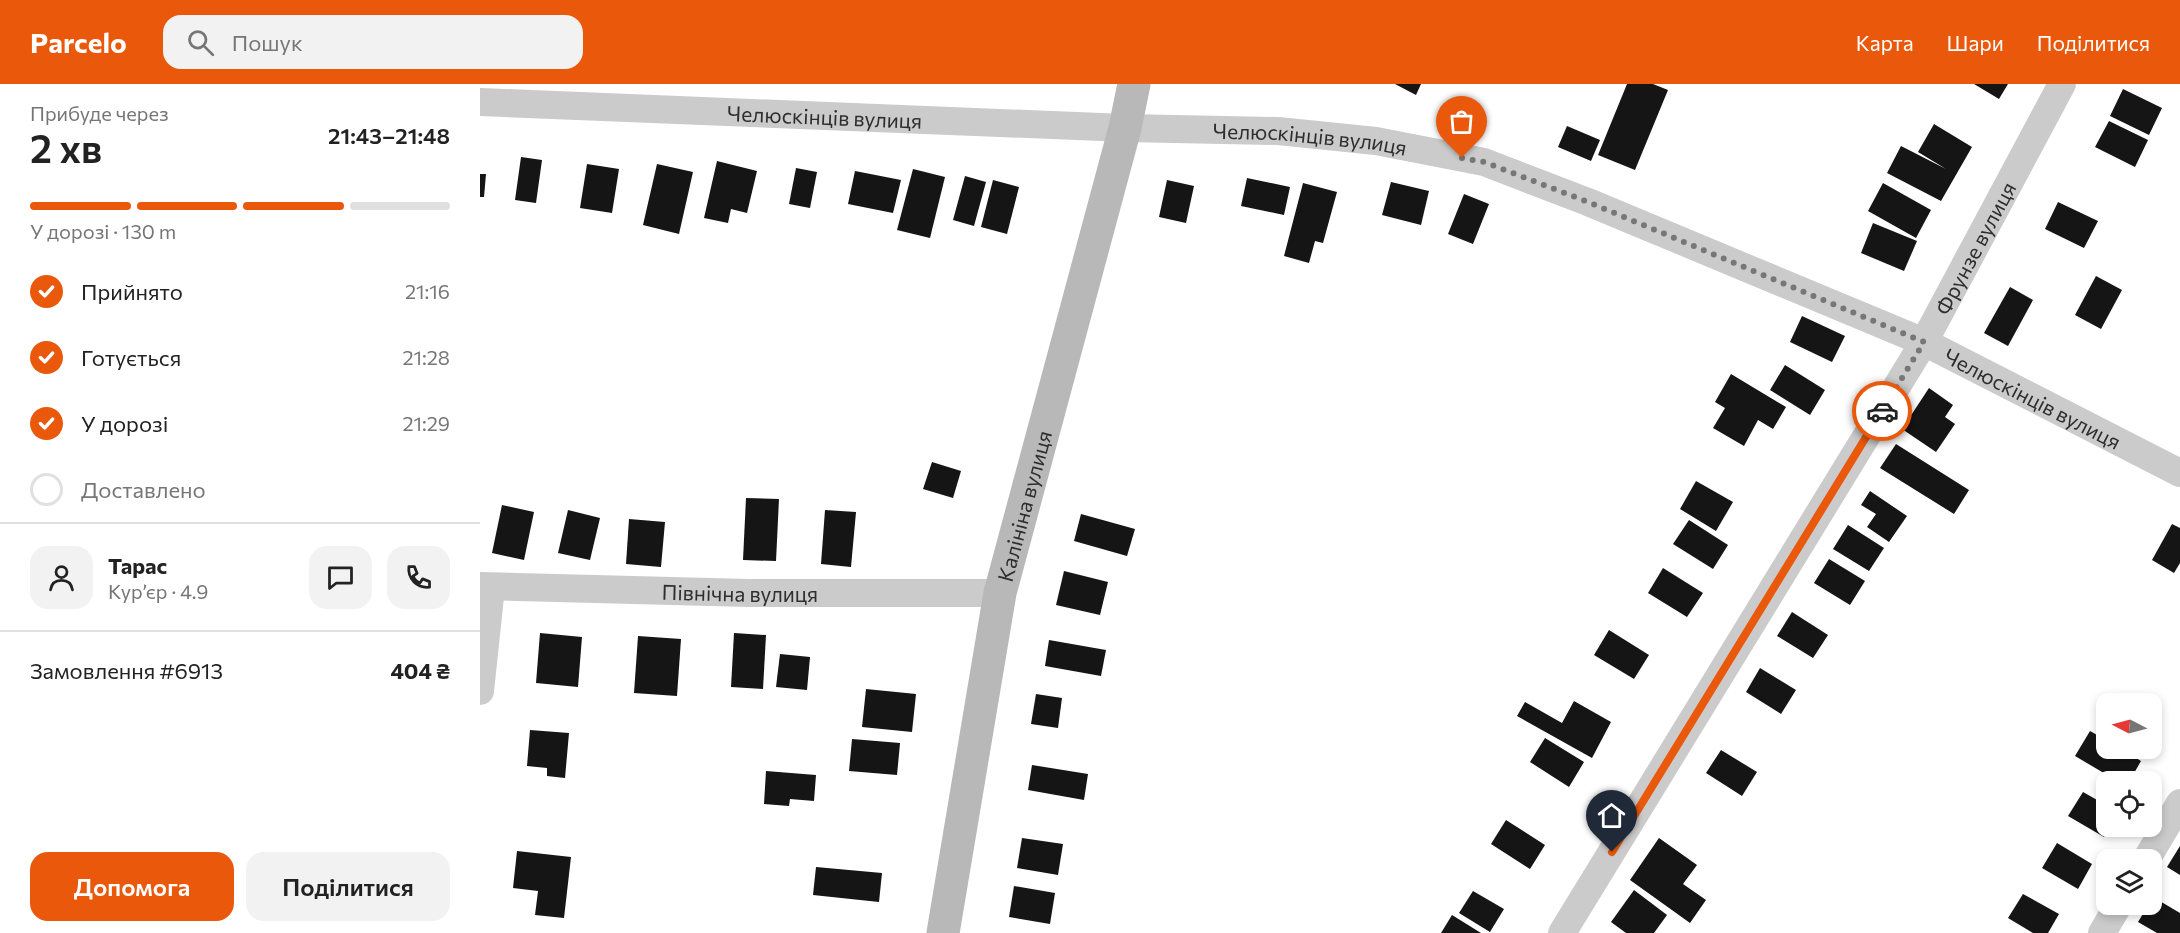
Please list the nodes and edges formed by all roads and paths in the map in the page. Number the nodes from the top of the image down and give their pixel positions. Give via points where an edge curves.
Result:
1 (1134, 84) edge
2 (2062, 84) edge
3 (480, 102) edge
4 (1125, 128) junction
5 (1924, 342) junction
6 (2180, 473) edge
7 (485, 586) edge
8 (1000, 593) junction
9 (480, 691) edge
10 (2180, 803) edge
11 (2153, 849) edge
12 (2113, 915) edge
13 (943, 933) edge
14 (1562, 933) edge
15 (2102, 933) edge

1 - 4 street, Калініна вулиця
2 - 5 street, Фрунзе вулиця
3 - 4 street, Челюскінців вулиця
4 - 5 street, Челюскінців вулиця via 1300,133 1376,141 1484,162
4 - 8 street, Калініна вулиця
5 - 6 street, Челюскінців вулиця
5 - 14 street, Фрунзе вулиця
7 - 8 street, Північна вулиця
7 - 9 street
8 - 13 street, Калініна вулиця
10 - 11 street
12 - 15 street

